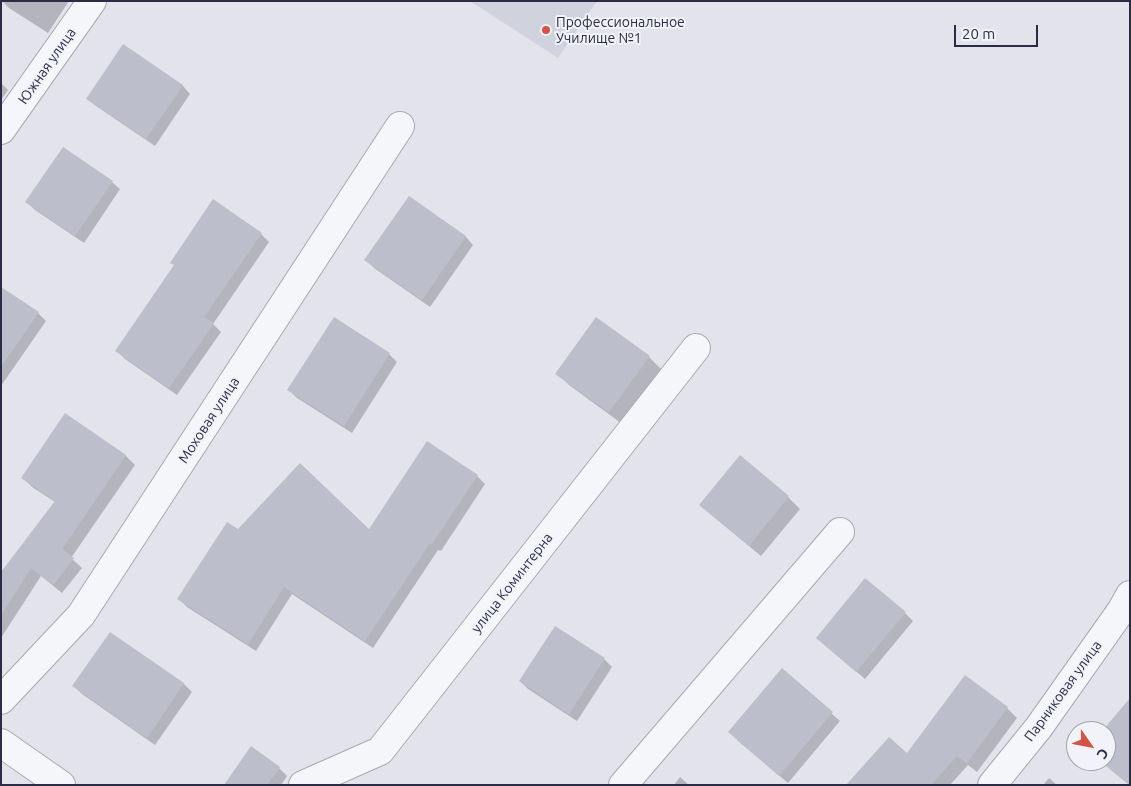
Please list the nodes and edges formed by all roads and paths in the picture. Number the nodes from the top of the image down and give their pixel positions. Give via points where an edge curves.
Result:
1 (92, 1) edge
2 (400, 126) dead end
3 (1, 130) edge
4 (696, 348) dead end
5 (840, 532) dead end
6 (1130, 595) edge
7 (1, 700) edge
8 (1, 742) edge
9 (61, 785) edge
10 (303, 785) edge
11 (624, 785) edge
12 (992, 785) edge

1 - 3 street, Южная улица
2 - 7 street, Моховая улица via 81,615
4 - 10 street, улица Коминтерна via 380,751
5 - 11 street
6 - 12 street, Парниковая улица via 1039,726
8 - 9 street

